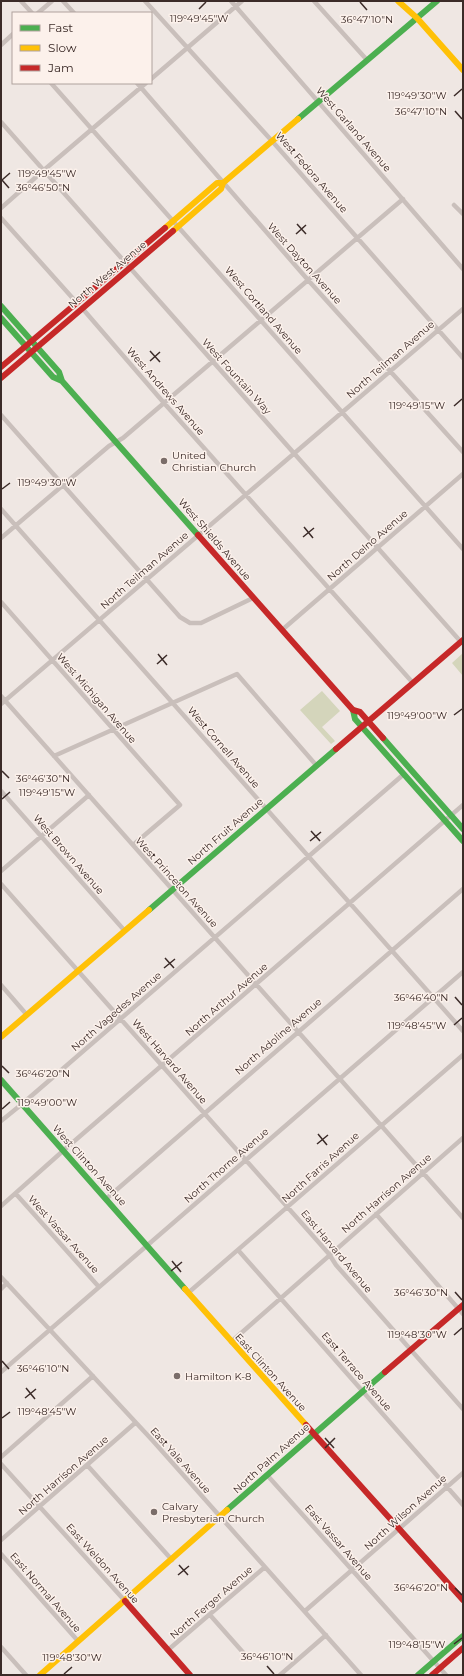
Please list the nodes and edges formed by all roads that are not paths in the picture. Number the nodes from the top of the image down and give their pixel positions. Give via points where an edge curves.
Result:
1 (21, 1) edge
2 (52, 1) edge
3 (63, 1) edge
4 (145, 1) edge
5 (231, 1) edge
6 (242, 1) edge
7 (314, 1) edge
8 (398, 1) edge
9 (437, 1) edge
10 (236, 6) junction
11 (31, 12) edge
12 (39, 12) edge
13 (73, 12) edge
14 (417, 18) junction
15 (12, 37) edge
16 (1, 45) edge
17 (187, 47) junction
18 (367, 60) junction
19 (463, 70) edge
20 (152, 78) edge
21 (52, 84) edge
22 (137, 84) edge
23 (145, 84) edge
24 (141, 88) junction
25 (319, 101) junction
26 (1, 122) edge
27 (92, 129) junction
28 (272, 141) junction
29 (44, 170) junction
30 (223, 183) junction
31 (403, 199) junction
32 (454, 205) dead end
33 (1, 208) edge
34 (463, 214) edge
35 (1, 218) edge
36 (175, 223) junction
37 (358, 238) junction
38 (125, 262) junction
39 (130, 268) junction
40 (463, 269) edge
41 (308, 280) junction
42 (77, 303) junction
43 (1, 306) edge
44 (82, 308) junction
45 (463, 310) edge
46 (1, 318) edge
47 (260, 320) junction
48 (439, 330) junction
49 (32, 341) junction
50 (26, 346) junction
51 (37, 347) junction
52 (32, 352) junction
53 (463, 358) edge
54 (212, 362) junction
55 (1, 367) edge
56 (391, 371) junction
57 (1, 378) edge
58 (62, 381) junction
59 (164, 403) junction
60 (342, 412) junction
61 (1, 415) edge
62 (116, 442) junction
63 (463, 452) edge
64 (294, 454) junction
65 (463, 474) edge
66 (63, 485) junction
67 (245, 494) junction
68 (426, 506) junction
69 (1, 509) edge
70 (16, 526) junction
71 (198, 535) junction
72 (1, 538) edge
73 (378, 548) junction
74 (463, 549) edge
75 (147, 579) junction
76 (330, 589) junction
77 (253, 598) junction
78 (1, 602) edge
79 (100, 620) junction
80 (282, 630) junction
81 (462, 641) edge
82 (52, 661) junction
83 (413, 683) junction
84 (1, 696) edge
85 (3, 702) edge
86 (173, 703) junction
87 (353, 710) junction
88 (368, 721) junction
89 (362, 726) junction
90 (114, 730) junction
91 (54, 756) junction
92 (316, 765) junction
93 (404, 774) junction
94 (1, 790) edge
95 (431, 792) junction
96 (89, 795) junction
97 (463, 805) edge
98 (266, 808) junction
99 (451, 815) junction
100 (445, 820) junction
101 (463, 829) edge
102 (41, 836) junction
103 (463, 841) edge
104 (133, 845) junction
105 (308, 856) junction
106 (1, 871) edge
107 (1, 884) edge
108 (463, 889) edge
109 (172, 890) junction
110 (350, 903) junction
111 (124, 930) junction
112 (215, 937) junction
113 (391, 950) junction
114 (78, 971) junction
115 (463, 972) edge
116 (256, 984) junction
117 (1, 985) edge
118 (434, 998) junction
119 (27, 1015) junction
120 (121, 1019) junction
121 (297, 1031) junction
122 (463, 1032) edge
123 (1, 1037) edge
124 (463, 1055) edge
125 (162, 1066) junction
126 (340, 1079) junction
127 (1, 1080) edge
128 (22, 1104) junction
129 (203, 1113) junction
130 (1, 1121) edge
131 (381, 1125) junction
132 (463, 1138) edge
133 (64, 1150) junction
134 (245, 1159) junction
135 (423, 1173) junction
136 (16, 1194) junction
137 (106, 1199) junction
138 (1, 1206) edge
139 (288, 1207) junction
140 (376, 1214) junction
141 (463, 1218) edge
142 (147, 1245) junction
143 (238, 1250) junction
144 (330, 1254) junction
145 (1, 1276) edge
146 (7, 1283) junction
147 (99, 1287) junction
148 (1, 1289) edge
149 (188, 1293) junction
150 (280, 1297) junction
151 (462, 1309) edge
152 (50, 1330) junction
153 (231, 1342) junction
154 (410, 1349) junction
155 (1, 1372) edge
156 (93, 1376) junction
157 (362, 1390) junction
158 (463, 1409) edge
159 (136, 1423) junction
160 (313, 1434) junction
161 (1, 1457) edge
162 (1, 1464) edge
163 (87, 1465) junction
164 (463, 1473) edge
165 (267, 1475) junction
166 (447, 1487) junction
167 (463, 1505) edge
168 (40, 1507) junction
169 (220, 1517) junction
170 (400, 1529) junction
171 (1, 1540) edge
172 (1, 1554) edge
173 (172, 1560) junction
174 (265, 1567) junction
175 (352, 1571) junction
176 (463, 1600) edge
177 (125, 1601) junction
178 (305, 1612) junction
179 (210, 1615) junction
180 (326, 1635) junction
181 (463, 1636) edge
182 (78, 1642) junction
183 (1, 1647) edge
184 (463, 1648) edge
185 (168, 1650) junction
186 (248, 1658) dead end
187 (434, 1661) junction
188 (440, 1668) junction
189 (26, 1675) edge
190 (40, 1675) edge
191 (190, 1675) edge
192 (280, 1675) edge
193 (362, 1675) edge
194 (418, 1675) edge
195 (432, 1675) edge
196 (446, 1675) edge

1 - 11 street
2 - 12 street
3 - 13 street
4 - 17 street, West Fedora Avenue
5 - 10 street, West Garland Avenue
6 - 10 street
7 - 18 street
8 - 14 main road
9 - 14 main road, North West Avenue
10 - 17 street
10 - 25 street, West Garland Avenue
14 - 18 main road, North West Avenue
14 - 19 main road
15 - 16 street
17 - 20 street
17 - 28 street, West Fedora Avenue
18 - 25 main road, North West Avenue
21 - 27 street, West Cortland Avenue
22 - 24 street, West Dayton Avenue
23 - 24 street
24 - 27 street
24 - 30 street, West Dayton Avenue
25 - 28 main road, North West Avenue
25 - 31 street, West Garland Avenue
26 - 29 street, West Fountain Way
27 - 29 street
27 - 36 street, West Cortland Avenue
28 - 30 main road, North West Avenue
28 - 37 street, West Fedora Avenue
29 - 33 street
29 - 38 street, West Fountain Way
30 - 36 main road, North West Avenue via 217,183
30 - 41 street, West Dayton Avenue
31 - 37 street
31 - 40 street, West Garland Avenue
32 - 34 street
35 - 42 street
36 - 38 main road, North West Avenue
36 - 39 main road, North West Avenue
36 - 47 street, West Cortland Avenue
37 - 41 street
37 - 48 street, West Fedora Avenue
38 - 39 street, West Fountain Way
38 - 42 main road, North West Avenue
39 - 44 main road, North West Avenue
39 - 54 street, West Fountain Way
41 - 47 street
41 - 56 street, West Dayton Avenue
42 - 49 main road, North West Avenue
43 - 49 main road, West Shields Avenue
44 - 51 main road, North West Avenue
44 - 59 street, West Andrews Avenue
45 - 48 street, North Teilman Avenue
46 - 50 main road, West Shields Avenue
47 - 54 street
47 - 60 street, West Cortland Avenue
48 - 53 street, West Fedora Avenue
48 - 56 street, North Teilman Avenue
49 - 50 main road, North West Avenue
49 - 51 main road, West Shields Avenue
50 - 52 main road, West Shields Avenue
50 - 55 main road, North West Avenue
51 - 52 main road, North West Avenue
51 - 58 main road, West Shields Avenue via 59,372
52 - 57 main road, North West Avenue
52 - 58 main road, West Shields Avenue via 53,377
54 - 59 street
54 - 64 street, West Fountain Way
56 - 60 street, North Teilman Avenue
56 - 63 street, West Dayton Avenue
58 - 62 main road, West Shields Avenue
59 - 62 street
59 - 67 street, West Andrews Avenue
60 - 64 street, North Teilman Avenue
60 - 68 street, West Cortland Avenue
61 - 66 street
62 - 66 street
62 - 71 main road, West Shields Avenue
64 - 67 street, North Teilman Avenue
64 - 73 street, West Fountain Way
65 - 68 street, North Delno Avenue
66 - 70 street
66 - 75 street
67 - 71 street, North Teilman Avenue
67 - 76 street, West Andrews Avenue
68 - 73 street, North Delno Avenue
68 - 74 street, West Cortland Avenue
69 - 70 street, West Cornell Avenue
70 - 72 street
70 - 79 street, West Cornell Avenue
71 - 75 street, North Teilman Avenue
71 - 77 main road, West Shields Avenue
73 - 76 street, North Delno Avenue
73 - 81 street, West Fountain Way
75 - 77 street via 180,617 190,622 201,623
75 - 79 street, North Teilman Avenue
76 - 80 street, North Delno Avenue
76 - 83 street, West Andrews Avenue
77 - 80 main road, West Shields Avenue
78 - 82 street, West Michigan Avenue
79 - 82 street, North Teilman Avenue
79 - 86 street, West Cornell Avenue
80 - 87 main road, West Shields Avenue
81 - 83 main road, North Fruit Avenue
82 - 85 street, North Teilman Avenue
82 - 90 street, West Michigan Avenue
83 - 88 main road, North Fruit Avenue
84 - 85 street, West Princeton Avenue
85 - 91 street, West Princeton Avenue
86 - 90 street
86 - 92 street via 237,674
86 - 98 street, West Cornell Avenue
87 - 88 main road, West Shields Avenue via 360,712
87 - 89 main road, West Shields Avenue via 354,717
88 - 89 main road, North Fruit Avenue
88 - 95 main road, West Shields Avenue
89 - 92 main road, North Fruit Avenue
89 - 93 main road, West Shields Avenue
90 - 91 street
90 - 104 street, West Michigan Avenue via 180,805
91 - 96 street, West Princeton Avenue
92 - 98 main road, North Fruit Avenue
93 - 95 main road via 409,774
93 - 100 main road, West Shields Avenue
93 - 105 street, North Vagedes Avenue
94 - 102 street, West Brown Avenue
95 - 99 main road, West Shields Avenue
96 - 102 street
96 - 104 street, West Princeton Avenue
97 - 99 street, North Arthur Avenue
98 - 105 street, West Cornell Avenue
98 - 109 main road, North Fruit Avenue
99 - 100 street, North Arthur Avenue
99 - 101 main road, West Shields Avenue
100 - 103 main road, West Shields Avenue
100 - 110 street, North Arthur Avenue
102 - 106 street
102 - 111 street, West Brown Avenue
104 - 109 street, West Princeton Avenue
105 - 110 street, West Cornell Avenue
105 - 112 street, North Vagedes Avenue
107 - 114 street, West Harvard Avenue
108 - 113 street, North Adoline Avenue
109 - 111 main road, North Fruit Avenue
109 - 112 street, West Princeton Avenue
110 - 113 street, West Cornell Avenue
110 - 116 street, North Arthur Avenue
111 - 114 main road, North Fruit Avenue
112 - 116 street, West Princeton Avenue
112 - 120 street, North Vagedes Avenue
113 - 118 street, West Cornell Avenue
113 - 121 street, North Adoline Avenue
114 - 119 main road, North Fruit Avenue
114 - 120 street, West Harvard Avenue
115 - 118 street, North Thorne Avenue
116 - 121 street, West Princeton Avenue
116 - 125 street, North Arthur Avenue
117 - 119 street
118 - 122 street, West Cornell Avenue
118 - 126 street, North Thorne Avenue
119 - 123 main road, North Fruit Avenue
120 - 125 street, West Harvard Avenue
120 - 128 street, North Vagedes Avenue
121 - 126 street, West Princeton Avenue
121 - 129 street, North Adoline Avenue
124 - 131 street, North Farris Avenue
125 - 129 street, West Harvard Avenue
125 - 133 street, North Arthur Avenue
126 - 131 street, West Princeton Avenue
126 - 134 street, North Thorne Avenue
127 - 128 main road, West Clinton Avenue
128 - 130 street, North Vagedes Avenue
128 - 133 main road, West Clinton Avenue
129 - 134 street, West Harvard Avenue
129 - 137 street, North Adoline Avenue
131 - 135 street, West Princeton Avenue
131 - 139 street, North Farris Avenue
132 - 135 street, North Harrison Avenue
133 - 136 street, North Arthur Avenue
133 - 137 main road, West Clinton Avenue
134 - 139 street, East Harvard Avenue
134 - 142 street, North Thorne Avenue
135 - 140 street, North Harrison Avenue
135 - 141 street, West Princeton Avenue
136 - 138 street, North Arthur Avenue
136 - 147 street, West Vassar Avenue
137 - 142 main road, West Clinton Avenue
139 - 143 street, North Farris Avenue
139 - 144 street, East Harvard Avenue
140 - 144 street, North Harrison Avenue
140 - 151 street
142 - 147 street, North Thorne Avenue
142 - 149 main road, East Clinton Avenue
143 - 149 street, North Farris Avenue
143 - 150 street, East Terrace Avenue
144 - 150 street, North Harrison Avenue
144 - 154 street, East Harvard Avenue via 336,1265
145 - 146 street, East Yale Avenue
146 - 148 street
146 - 152 street, East Yale Avenue
147 - 152 street, North Thorne Avenue
149 - 153 main road, East Clinton Avenue
150 - 153 street, North Harrison Avenue
150 - 157 street, East Terrace Avenue
151 - 154 main road, North Palm Avenue
152 - 155 street, North Thorne Avenue
152 - 156 street, East Yale Avenue
153 - 160 main road, East Clinton Avenue
154 - 157 main road, North Palm Avenue
154 - 158 street, East Harvard Avenue
156 - 159 street, East Yale Avenue
156 - 161 street
157 - 160 main road, North Palm Avenue
157 - 166 street, East Terrace Avenue
159 - 163 street, North Harrison Avenue
159 - 169 street, East Yale Avenue
160 - 165 main road, North Palm Avenue
160 - 170 main road, East Clinton Avenue
162 - 168 street, East Weldon Avenue
163 - 168 street, North Harrison Avenue
163 - 173 street
164 - 166 street, North Wilson Avenue
165 - 169 main road, North Palm Avenue
165 - 175 street, East Vassar Avenue
166 - 167 street, East Terrace Avenue
166 - 170 street, North Wilson Avenue
168 - 171 street, North Harrison Avenue
168 - 177 street, East Weldon Avenue
169 - 173 main road, North Palm Avenue
169 - 174 street, East Yale Avenue
170 - 175 street, North Wilson Avenue
170 - 176 main road, East Clinton Avenue
172 - 182 street, East Normal Avenue
173 - 177 main road, North Palm Avenue
174 - 178 street, East Yale Avenue
174 - 179 street, North Ferger Avenue
175 - 178 street, North Wilson Avenue
175 - 187 street, East Vassar Avenue
177 - 182 main road, North Palm Avenue
177 - 185 main road, East Weldon Avenue
178 - 180 street, East Yale Avenue
179 - 185 street, North Ferger Avenue
179 - 186 street
180 - 192 street
180 - 193 street, East Yale Avenue
181 - 187 main road
182 - 190 main road, North Palm Avenue
183 - 189 street
184 - 188 main road
185 - 191 main road, East Weldon Avenue
187 - 188 street, East Vassar Avenue
187 - 194 main road
188 - 195 main road
188 - 196 street, East Vassar Avenue

